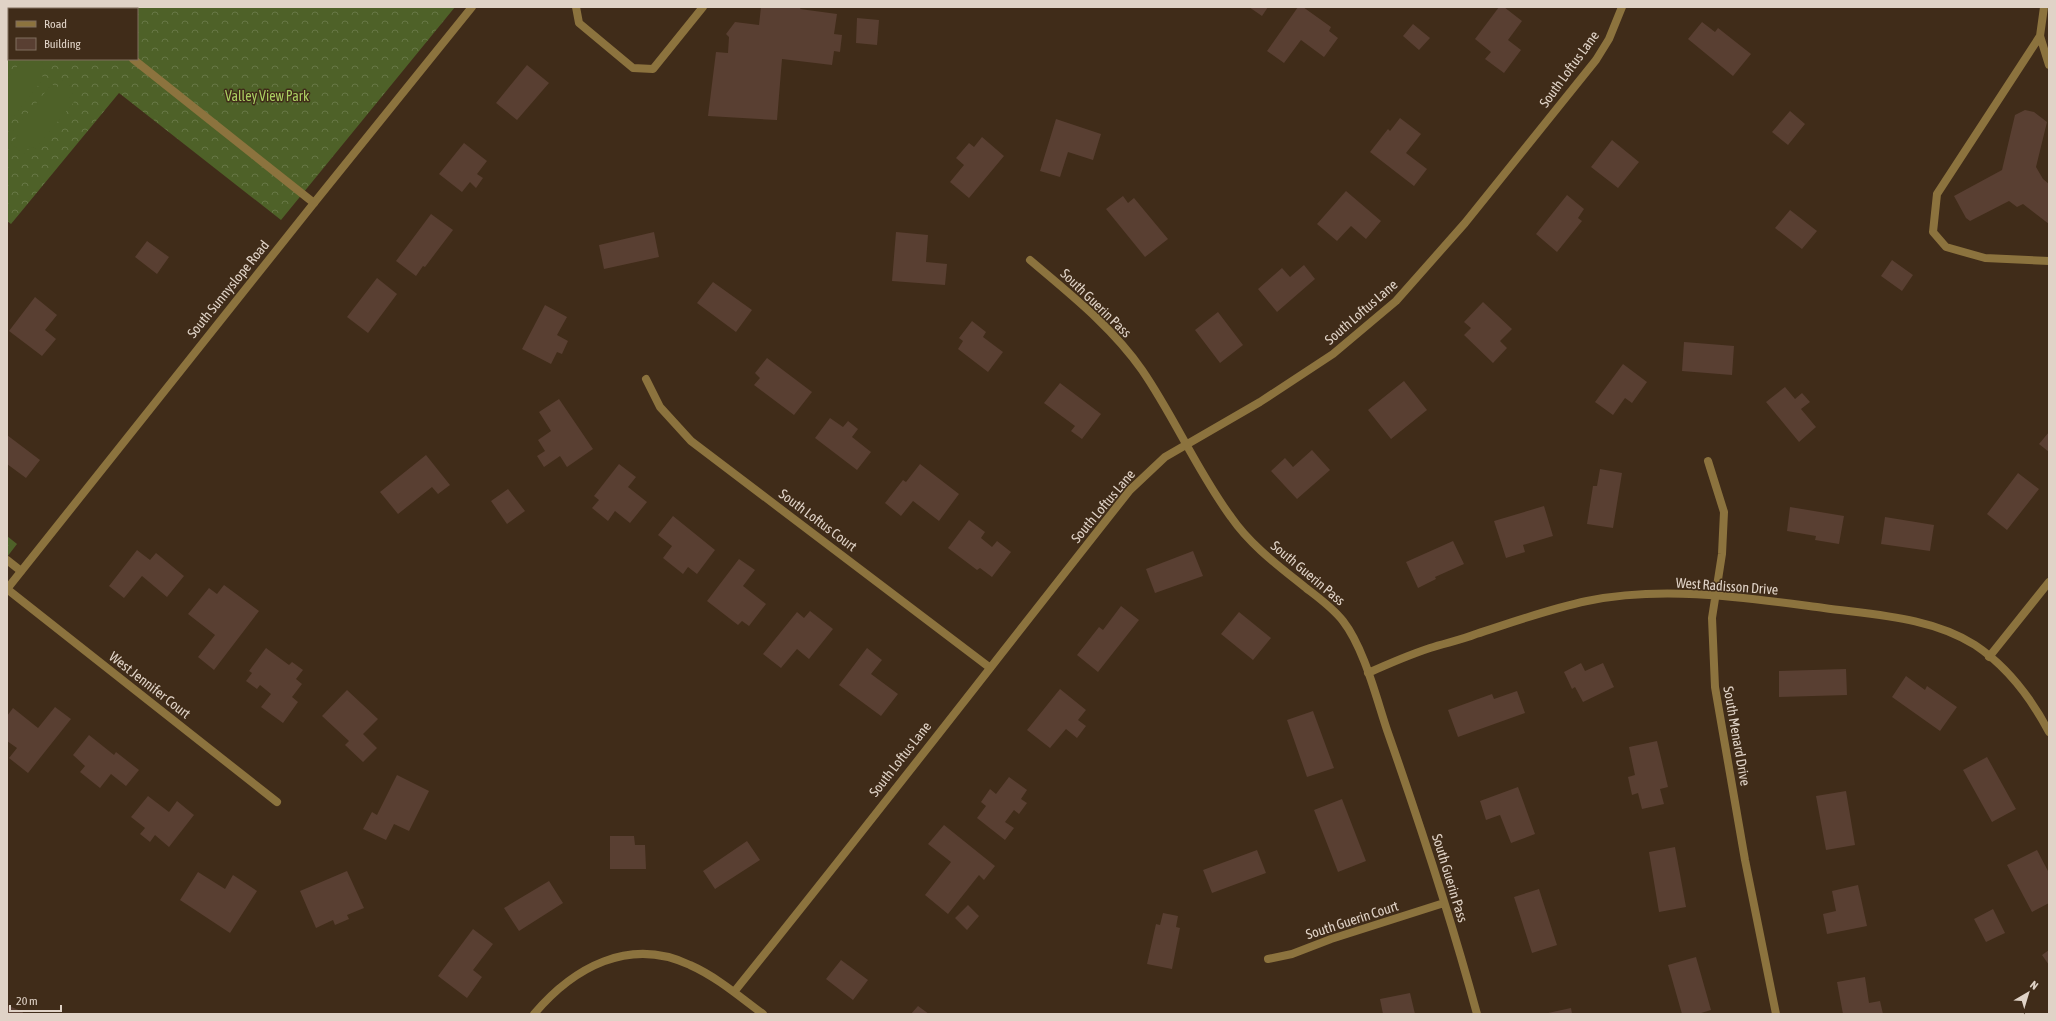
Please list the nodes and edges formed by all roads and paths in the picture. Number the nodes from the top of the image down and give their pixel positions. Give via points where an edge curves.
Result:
1 (472, 7) edge
2 (576, 7) edge
3 (703, 7) edge
4 (1622, 7) edge
5 (2044, 7) edge
6 (2040, 36) junction
7 (134, 60) edge
8 (2049, 64) edge
9 (314, 203) junction
10 (1030, 260) dead end
11 (2049, 260) edge
12 (646, 380) dead end
13 (1188, 444) junction
14 (1708, 461) dead end
15 (7, 560) edge
16 (21, 571) junction
17 (2049, 582) edge
18 (7, 589) edge
19 (1715, 597) junction
20 (1989, 656) junction
21 (989, 667) junction
22 (1368, 673) junction
23 (2049, 732) edge
24 (277, 802) dead end
25 (1444, 903) junction
26 (1268, 959) dead end
27 (734, 992) junction
28 (534, 1014) edge
29 (763, 1014) edge
30 (1477, 1014) edge
31 (1776, 1014) edge

1 - 9 street, South Sunnyslope Road
2 - 3 street via 579,24 634,68 652,69
4 - 13 street, South Loftus Lane via 1609,39 1596,60 1465,223 1396,301 1351,340 1303,375
5 - 6 street
6 - 8 street
6 - 11 street via 1937,194 1933,232 1946,247 1985,258
7 - 9 street
9 - 16 street, South Sunnyslope Road
10 - 13 street, South Guerin Pass via 1115,336 1142,369
12 - 21 street, South Loftus Court via 660,407 690,441
13 - 21 street, South Loftus Lane via 1164,457 1130,490
13 - 22 street, South Guerin Pass via 1201,472 1253,544 1343,621 1353,636
14 - 19 street, South Menard Drive via 1724,512 1722,554
15 - 16 street
16 - 18 street, South Sunnyslope Road
17 - 20 street
18 - 24 street, West Jennifer Court
19 - 20 street, West Radisson Drive via 1901,618 1954,634
19 - 22 street, West Radisson Drive via 1628,595 1587,601 1431,648
19 - 31 street, South Menard Drive via 1712,643 1715,687 1745,860
20 - 23 street, West Radisson Drive via 2025,693
21 - 27 street, South Loftus Lane
22 - 25 street, South Guerin Pass
25 - 26 street, South Guerin Court via 1292,954
25 - 30 street, South Guerin Pass
27 - 28 street via 689,964 656,954 631,954 597,963 574,976
27 - 29 street

